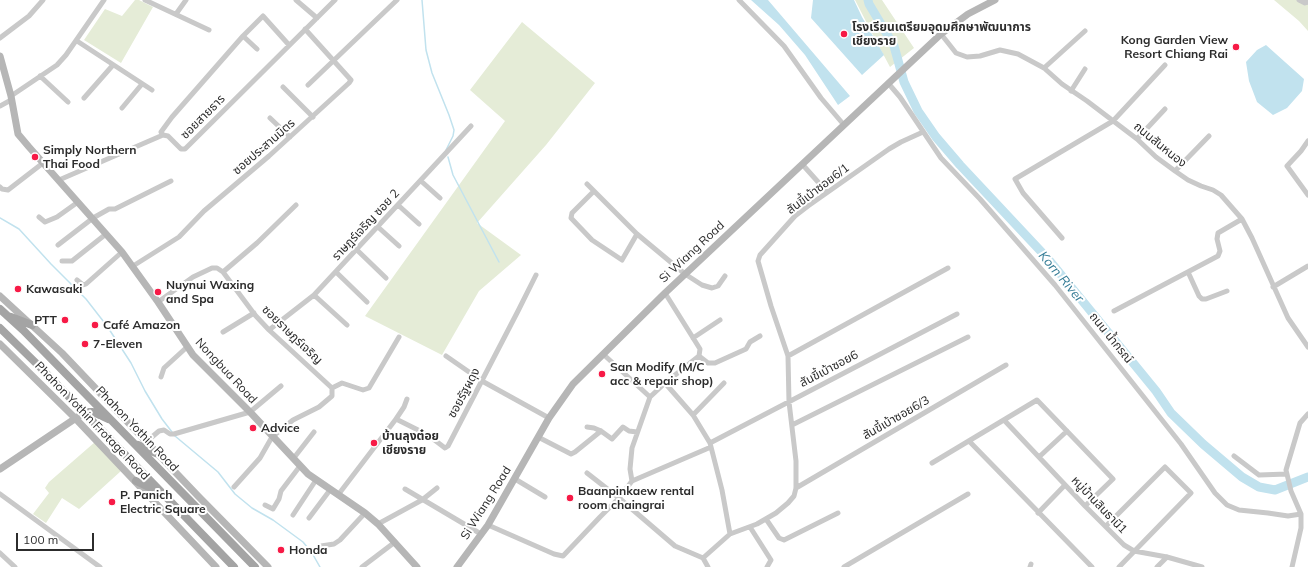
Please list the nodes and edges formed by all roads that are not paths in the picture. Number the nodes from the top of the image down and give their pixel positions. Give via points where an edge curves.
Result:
1 (43, 0) edge
2 (104, 0) edge
3 (145, 0) edge
4 (186, 0) edge
5 (296, 0) edge
6 (335, 0) edge
7 (397, 0) edge
8 (739, 0) edge
9 (995, 0) edge
10 (1299, 0) edge
11 (1308, 2) edge
12 (176, 14) junction
13 (317, 18) junction
14 (305, 29) junction
15 (210, 30) dead end
16 (1085, 31) dead end
17 (941, 34) junction
18 (243, 36) junction
19 (0, 38) edge
20 (77, 41) junction
21 (289, 45) junction
22 (257, 49) dead end
23 (0, 56) edge
24 (334, 60) junction
25 (1166, 64) dead end
26 (113, 65) junction
27 (1044, 68) junction
28 (1085, 69) dead end
29 (40, 76) junction
30 (888, 83) junction
31 (142, 84) junction
32 (308, 85) dead end
33 (283, 87) dead end
34 (152, 90) dead end
35 (1071, 91) junction
36 (11, 98) junction
37 (84, 98) dead end
38 (68, 102) dead end
39 (0, 106) edge
40 (122, 108) dead end
41 (1165, 109) dead end
42 (313, 117) junction
43 (270, 118) dead end
44 (1113, 120) junction
45 (844, 125) junction
46 (471, 126) dead end
47 (923, 132) junction
48 (163, 135) junction
49 (1208, 136) dead end
50 (290, 138) junction
51 (1137, 139) junction
52 (1308, 141) edge
53 (43, 163) junction
54 (802, 164) junction
55 (1175, 171) junction
56 (59, 180) junction
57 (171, 181) dead end
58 (421, 181) junction
59 (587, 184) dead end
60 (0, 187) edge
61 (594, 191) junction
62 (827, 192) junction
63 (1308, 195) edge
64 (440, 198) dead end
65 (78, 202) junction
66 (296, 205) dead end
67 (398, 205) junction
68 (38, 217) dead end
69 (93, 218) junction
70 (1242, 219) junction
71 (419, 224) dead end
72 (378, 227) junction
73 (106, 234) junction
74 (638, 234) junction
75 (1062, 238) dead end
76 (58, 245) dead end
77 (399, 246) dead end
78 (357, 250) junction
79 (122, 252) junction
80 (62, 261) dead end
81 (133, 266) junction
82 (1308, 266) edge
83 (948, 268) dead end
84 (223, 272) junction
85 (336, 272) junction
86 (1188, 272) junction
87 (685, 274) junction
88 (536, 275) dead end
89 (725, 276) dead end
90 (386, 278) dead end
91 (77, 280) dead end
92 (1273, 287) junction
93 (1227, 291) dead end
94 (665, 293) junction
95 (314, 295) junction
96 (0, 296) edge
97 (158, 302) junction
98 (367, 302) dead end
99 (1114, 310) dead end
100 (3, 312) edge
101 (254, 313) junction
102 (957, 314) dead end
103 (720, 320) dead end
104 (32, 325) junction
105 (346, 326) dead end
106 (0, 328) edge
107 (269, 330) junction
108 (223, 332) dead end
109 (760, 336) dead end
110 (399, 337) dead end
111 (968, 337) dead end
112 (693, 338) junction
113 (0, 344) edge
114 (187, 347) junction
115 (1308, 347) edge
116 (603, 354) junction
117 (446, 356) dead end
118 (699, 356) junction
119 (788, 356) junction
120 (1006, 365) dead end
121 (161, 377) dead end
122 (482, 380) junction
123 (76, 383) junction
124 (665, 383) junction
125 (724, 383) dead end
126 (281, 386) dead end
127 (332, 388) junction
128 (650, 397) junction
129 (407, 399) dead end
130 (789, 402) junction
131 (84, 412) junction
132 (250, 412) junction
133 (1308, 414) edge
134 (693, 415) junction
135 (75, 418) junction
136 (549, 418) junction
137 (396, 419) junction
138 (1004, 420) junction
139 (114, 423) junction
140 (792, 425) junction
141 (587, 427) dead end
142 (600, 431) junction
143 (1067, 431) junction
144 (314, 432) dead end
145 (637, 432) junction
146 (272, 437) junction
147 (538, 437) junction
148 (968, 441) junction
149 (146, 442) junction
150 (134, 443) junction
151 (710, 445) junction
152 (156, 453) junction
153 (1234, 456) dead end
154 (1039, 458) junction
155 (293, 459) junction
156 (932, 463) dead end
157 (300, 466) junction
158 (0, 469) edge
159 (587, 473) dead end
160 (1287, 476) junction
161 (515, 479) junction
162 (316, 480) junction
163 (136, 481) junction
164 (632, 481) junction
165 (1065, 485) junction
166 (234, 487) dead end
167 (437, 488) dead end
168 (796, 488) junction
169 (405, 489) dead end
170 (330, 490) junction
171 (162, 493) junction
172 (0, 494) edge
173 (968, 494) dead end
174 (338, 495) junction
175 (545, 497) dead end
176 (619, 498) junction
177 (422, 500) junction
178 (265, 505) dead end
179 (1085, 506) junction
180 (364, 512) junction
181 (838, 513) dead end
182 (1038, 513) junction
183 (1301, 514) junction
184 (293, 515) dead end
185 (309, 518) dead end
186 (766, 519) junction
187 (378, 524) junction
188 (488, 525) junction
189 (1106, 526) junction
190 (750, 527) junction
191 (481, 534) junction
192 (730, 534) junction
193 (395, 542) junction
194 (321, 546) dead end
195 (1134, 551) junction
196 (0, 553) edge
197 (1167, 557) junction
198 (703, 558) junction
199 (14, 567) edge
200 (100, 567) edge
201 (216, 567) edge
202 (234, 567) edge
203 (255, 567) edge
204 (268, 567) edge
205 (362, 567) edge
206 (417, 567) edge
207 (457, 567) edge
208 (708, 567) edge
209 (767, 567) edge
210 (844, 567) edge
211 (1092, 567) edge
212 (1119, 567) edge
213 (1157, 567) edge
214 (1202, 567) edge
215 (1292, 567) edge

1 - 19 street via 29,16
2 - 20 street
3 - 12 street
4 - 12 street
5 - 13 street
6 - 13 street, ซอยสายธาร
7 - 24 street
8 - 45 street via 784,46
9 - 17 main road, Si Wiang Road via 968,14
10 - 11 street
12 - 15 street
13 - 14 street, ซอยสายธาร
14 - 21 street, ซอยสายธาร
14 - 24 street, ซอยประสานมิตร
16 - 27 street
17 - 27 street, ถนนสันหนอง via 956,53 967,58 1000,50 1018,54
17 - 30 main road, Si Wiang Road
18 - 21 street via 263,16
18 - 22 street
18 - 48 street via 165,126 161,132
20 - 26 street
20 - 29 street via 57,65
21 - 48 street, ซอยสายธาร via 185,149 181,149 168,136
23 - 36 main road, Nongbua Road
24 - 32 street
24 - 42 street, ซอยประสานมิตร via 351,80
25 - 44 street
26 - 31 street
26 - 37 street
27 - 35 street, ถนนสันหนอง
28 - 35 street
29 - 36 street
29 - 38 street
30 - 45 main road, Si Wiang Road
30 - 47 street, ถนน น้ำกรณ์
31 - 34 street
31 - 40 street
33 - 42 street
35 - 44 street, ถนนสันหนอง
36 - 39 street
36 - 53 main road, Nongbua Road via 18,134
41 - 51 street
42 - 50 street, ซอยประสานมิตร
43 - 50 street
44 - 51 street, ถนนสันหนอง
44 - 75 street via 1015,179 1023,193
45 - 54 main road, Si Wiang Road
46 - 58 street, ราษฎร์เจริญ ซอย 2
47 - 62 street, สันขี้เบ้าซอย6/1 via 901,142
47 - 183 street, ถนน น้ำกรณ์ via 941,158 1054,284 1177,438 1215,493 1227,505 1239,510 1288,516
48 - 56 street, ซอยสายธาร
49 - 55 street
50 - 81 street, ซอยประสานมิตร via 204,211 179,237
51 - 55 street, ถนนสันหนอง
52 - 63 street via 1287,166
53 - 56 main road, Nongbua Road
53 - 60 street via 8,190
54 - 62 street
54 - 87 main road, Si Wiang Road
55 - 70 street, ถนนสันหนอง via 1188,180 1217,192
56 - 65 main road, Nongbua Road
57 - 69 street
58 - 64 street
58 - 67 street, ราษฎร์เจริญ ซอย 2
59 - 61 street
61 - 74 street
61 - 74 street via 572,213 571,218 592,240 622,260
62 - 119 street, สันขี้เบ้าซอย6/1 via 795,216 760,255 758,261
65 - 68 street via 45,222
65 - 69 main road, Nongbua Road
66 - 84 street
67 - 71 street
67 - 72 street, ราษฎร์เจริญ ซอย 2
69 - 73 main road, Nongbua Road
69 - 76 street
70 - 86 street via 1218,234 1216,239 1219,255
70 - 92 street, ถนนสันหนอง
72 - 77 street
72 - 78 street, ราษฎร์เจริญ ซอย 2
73 - 79 main road, Nongbua Road
73 - 80 street via 72,261
74 - 87 street
78 - 85 street, ราษฎร์เจริญ ซอย 2
78 - 90 street
79 - 81 main road, Nongbua Road
79 - 91 street via 86,284 83,285
81 - 97 main road, Nongbua Road
82 - 92 street
83 - 119 street
84 - 97 street via 212,268 193,277
84 - 101 street, ซอยราษฎร์เจริญ
85 - 95 street, ราษฎร์เจริญ ซอย 2
85 - 98 street
86 - 93 street via 1202,299
86 - 99 street
87 - 89 street via 712,288 718,286
87 - 94 main road, Si Wiang Road
88 - 122 street, ซอยรัฐผดุง
92 - 115 street, ถนนสันหนอง via 1288,318
94 - 112 street
94 - 116 main road, Si Wiang Road
95 - 105 street
95 - 107 street, ราษฎร์เจริญ ซอย 2
96 - 104 main road, Phahon Yothin Frotage Road
97 - 114 main road, Nongbua Road
100 - 104 main road
100 - 123 main road, Phahon Yothin Road
101 - 107 street, ซอยราษฎร์เจริญ
101 - 108 street
102 - 130 street, สันขี้เบ้าซอย6
103 - 112 street
104 - 149 main road, Phahon Yothin Frotage Road
106 - 131 main road
107 - 127 street, ซอยราษฎร์เจริญ
109 - 118 street via 750,342 746,350 715,363 708,363
110 - 127 street via 369,388 363,390 342,383
111 - 140 street
112 - 118 street via 700,349
113 - 135 main road, Phahon Yothin Frotage Road
114 - 121 street via 164,368
114 - 132 main road, Nongbua Road
116 - 128 street
116 - 136 main road, Si Wiang Road via 573,384
117 - 122 street
118 - 124 street
119 - 130 street, สันขี้เบ้าซอย6/1
120 - 168 street, สันขี้เบ้าซอย6/3
122 - 136 street
122 - 137 street, ซอยรัฐผดุง via 445,448 428,435
123 - 131 main road via 86,402
123 - 139 main road, Phahon Yothin Road
124 - 128 street
124 - 134 street
125 - 134 street
126 - 132 street
127 - 146 street via 332,396 319,407 293,420
128 - 145 street
129 - 137 street
130 - 140 street, สันขี้เบ้าซอย6/1
130 - 151 street, สันขี้เบ้าซอย6
131 - 135 main road
131 - 139 main road via 93,412
131 - 171 main road
132 - 146 main road, Nongbua Road
132 - 149 street via 174,434 159,431
133 - 160 street via 1300,423 1286,470
134 - 151 street
135 - 158 main road
135 - 163 main road, Phahon Yothin Frotage Road
136 - 147 main road, Si Wiang Road
137 - 174 street
138 - 143 street via 1037,400
138 - 148 street
138 - 154 street, หมู่บ้านสินธานี1
139 - 150 main road, Phahon Yothin Road
140 - 168 street, สันขี้เบ้าซอย6/1
141 - 142 street
142 - 145 street via 612,439 623,427
142 - 147 street via 571,454
143 - 154 street
143 - 179 street via 1114,479
144 - 155 street
145 - 164 street via 632,448
146 - 155 main road, Nongbua Road
146 - 166 street via 260,458
147 - 161 main road, Si Wiang Road
148 - 156 street
148 - 182 street
149 - 152 main road, Phahon Yothin Frotage Road
150 - 152 main road
150 - 203 main road, Phahon Yothin Road
151 - 164 street, สันขี้เบ้าซอย6
151 - 192 street
152 - 204 main road, Phahon Yothin Frotage Road
153 - 160 street via 1259,475
154 - 165 street, หมู่บ้านสินธานี1
155 - 157 main road, Nongbua Road
157 - 162 main road, Nongbua Road
157 - 178 street via 281,491 280,500 273,509
159 - 176 street
160 - 183 street
161 - 175 street
161 - 188 main road, Si Wiang Road
162 - 170 main road, Nongbua Road
162 - 184 street
163 - 171 main road
163 - 201 main road, Phahon Yothin Frotage Road
164 - 176 street
165 - 179 street, หมู่บ้านสินธานี1
165 - 182 street
167 - 177 street
168 - 186 street via 788,503
169 - 177 street
170 - 174 main road, Nongbua Road
170 - 185 street
171 - 202 main road
172 - 200 street
173 - 210 street
174 - 180 main road, Nongbua Road
176 - 188 street via 563,556
176 - 198 street via 676,546
177 - 187 street
177 - 191 street
179 - 189 street, หมู่บ้านสินธานี1
180 - 187 main road, Nongbua Road
180 - 194 street via 340,540 334,544
181 - 186 street via 784,540 779,538
182 - 211 street
183 - 215 street via 1301,528
186 - 190 street
187 - 193 main road, Nongbua Road
188 - 191 main road, Si Wiang Road
189 - 195 street, หมู่บ้านสินธานี1 via 1124,545
189 - 195 street via 1165,467 1191,493
190 - 192 street
190 - 209 street via 771,560
191 - 207 main road, Si Wiang Road
192 - 198 street
193 - 205 street
193 - 206 main road, Nongbua Road
195 - 197 street, หมู่บ้านสินธานี1
195 - 212 street
196 - 199 street
197 - 213 street
197 - 214 street, หมู่บ้านสินธานี1
198 - 208 street

